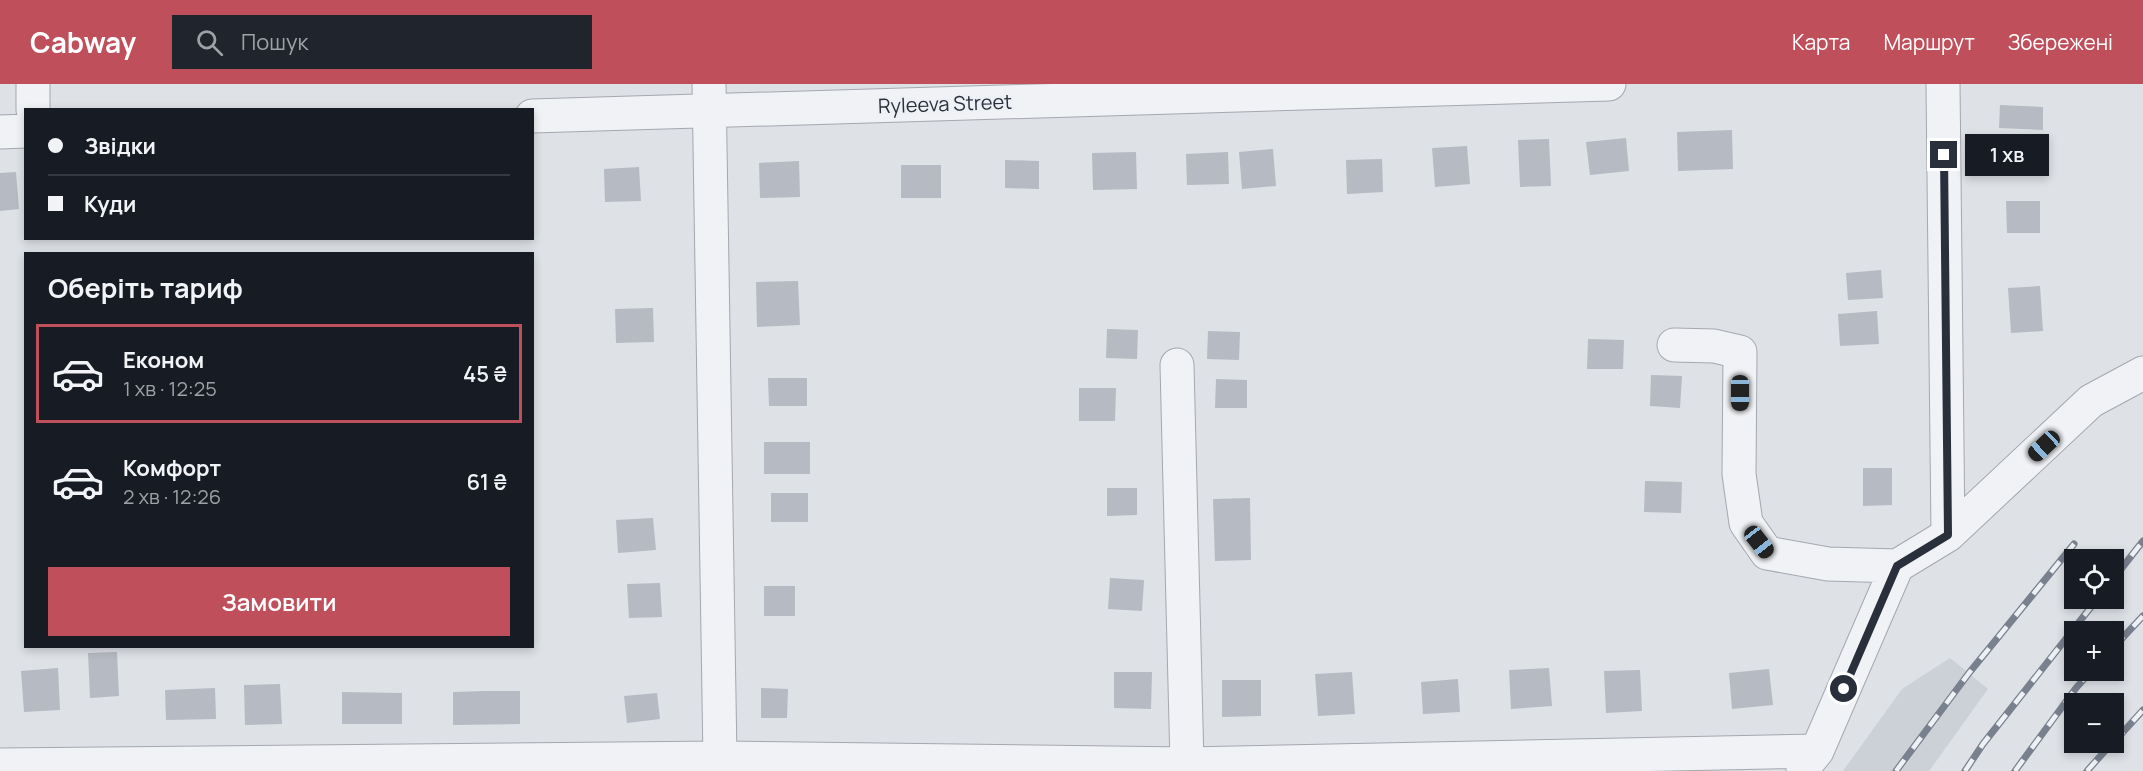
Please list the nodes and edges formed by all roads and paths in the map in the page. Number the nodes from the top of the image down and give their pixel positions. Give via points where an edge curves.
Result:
1 (33, 84) edge
2 (1609, 84) edge
3 (1943, 84) edge
4 (709, 97) edge
5 (33, 108) edge
6 (534, 116) edge
7 (24, 131) edge
8 (0, 132) edge
9 (1674, 345) dead end
10 (1177, 365) dead end
11 (2143, 373) edge
12 (1948, 535) junction
13 (1897, 566) junction
14 (720, 758) junction
15 (1809, 761) edge
16 (1187, 764) junction
17 (0, 765) edge
18 (340, 767) edge

1 - 5 street
2 - 4 street, Ryleeva Street
3 - 12 street
4 - 6 street, Ryleeva Street
4 - 14 street
7 - 8 street
9 - 13 street via 1714,346 1740,352 1739,474 1744,513 1746,523 1767,553 1828,564
10 - 16 street
11 - 12 street via 2091,401
12 - 13 street
13 - 15 street
14 - 16 street
14 - 18 street
15 - 16 street
17 - 18 street

